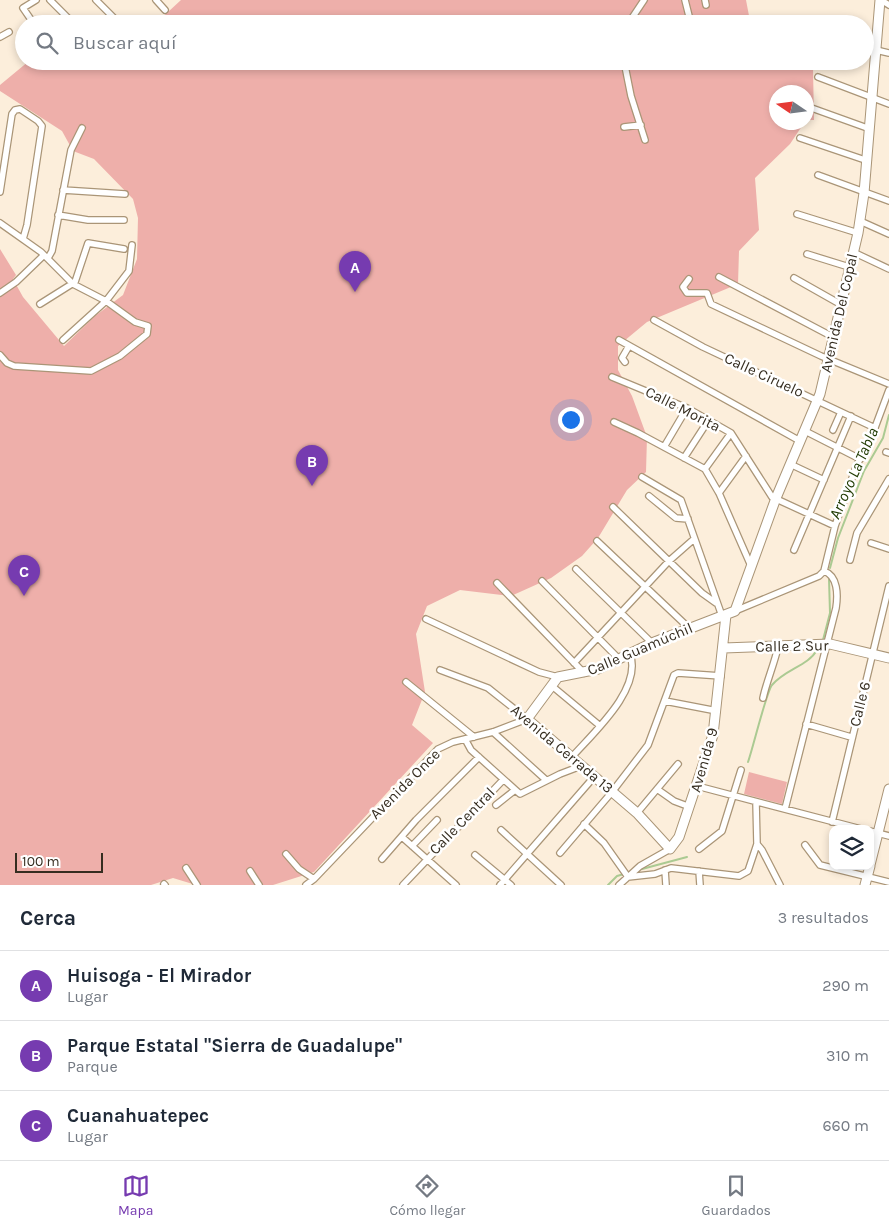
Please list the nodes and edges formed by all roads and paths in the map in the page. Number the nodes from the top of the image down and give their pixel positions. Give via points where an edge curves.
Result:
1 (36, 0) edge
2 (50, 0) edge
3 (96, 0) edge
4 (156, 0) edge
5 (644, 0) edge
6 (685, 0) edge
7 (880, 0) edge
8 (889, 5) edge
9 (165, 10) dead end
10 (28, 15) edge
11 (65, 15) edge
12 (111, 15) edge
13 (634, 15) edge
14 (689, 15) edge
15 (9, 32) dead end
16 (0, 37) edge
17 (876, 47) junction
18 (889, 52) edge
19 (626, 70) edge
20 (818, 77) dead end
21 (872, 97) junction
22 (889, 104) edge
23 (814, 109) edge
24 (640, 125) junction
25 (624, 127) dead end
26 (82, 128) dead end
27 (870, 129) junction
28 (800, 138) dead end
29 (645, 140) dead end
30 (868, 161) junction
31 (818, 175) dead end
32 (63, 190) junction
33 (0, 192) edge
34 (864, 193) junction
35 (124, 194) dead end
36 (889, 201) edge
37 (797, 214) dead end
38 (58, 215) junction
39 (124, 220) dead end
40 (860, 221) junction
41 (0, 223) edge
42 (6, 228) junction
43 (0, 231) edge
44 (858, 233) junction
45 (889, 234) edge
46 (23, 239) junction
47 (132, 245) dead end
48 (124, 249) dead end
49 (853, 252) junction
50 (807, 254) dead end
51 (46, 257) junction
52 (849, 267) junction
53 (889, 269) edge
54 (719, 277) dead end
55 (794, 278) dead end
56 (689, 279) dead end
57 (73, 284) junction
58 (0, 293) edge
59 (106, 301) junction
60 (40, 304) dead end
61 (840, 304) junction
62 (654, 320) dead end
63 (832, 337) junction
64 (63, 340) dead end
65 (619, 340) dead end
66 (629, 346) junction
67 (0, 355) edge
68 (828, 358) junction
69 (625, 362) dead end
70 (612, 377) dead end
71 (889, 384) edge
72 (889, 390) edge
73 (818, 400) junction
74 (687, 408) junction
75 (841, 412) junction
76 (851, 416) junction
77 (708, 421) junction
78 (614, 422) dead end
79 (875, 428) junction
80 (833, 430) dead end
81 (805, 431) junction
82 (730, 433) junction
83 (800, 441) junction
84 (664, 447) junction
85 (837, 448) junction
86 (746, 456) junction
87 (684, 458) junction
88 (860, 459) junction
89 (790, 464) junction
90 (705, 469) junction
91 (642, 477) dead end
92 (889, 479) edge
93 (824, 480) junction
94 (719, 494) junction
95 (649, 496) dead end
96 (776, 498) junction
97 (613, 507) dead end
98 (809, 514) junction
99 (688, 519) junction
100 (835, 526) junction
101 (694, 539) junction
102 (597, 541) dead end
103 (871, 543) dead end
104 (889, 549) edge
105 (794, 550) dead end
106 (850, 560) dead end
107 (670, 561) junction
108 (751, 567) junction
109 (576, 569) dead end
110 (824, 571) junction
111 (542, 581) dead end
112 (497, 583) dead end
113 (889, 586) edge
114 (645, 588) junction
115 (716, 602) junction
116 (622, 614) junction
117 (728, 614) junction
118 (426, 619) dead end
119 (689, 628) junction
120 (597, 639) junction
121 (652, 644) junction
122 (826, 644) junction
123 (778, 647) junction
124 (724, 648) junction
125 (630, 654) junction
126 (872, 654) junction
127 (889, 658) edge
128 (619, 659) junction
129 (574, 663) junction
130 (440, 670) dead end
131 (584, 673) junction
132 (721, 676) junction
133 (558, 677) junction
134 (406, 682) dead end
135 (552, 686) junction
136 (763, 698) dead end
137 (665, 702) junction
138 (717, 710) junction
139 (527, 719) junction
140 (806, 724) junction
141 (599, 726) junction
142 (493, 732) junction
143 (474, 737) junction
144 (852, 737) junction
145 (465, 739) junction
146 (479, 757) junction
147 (571, 758) junction
148 (678, 764) dead end
149 (581, 766) junction
150 (741, 770) dead end
151 (594, 777) junction
152 (503, 780) junction
153 (546, 780) junction
154 (697, 786) junction
155 (658, 789) junction
156 (889, 789) edge
157 (514, 790) junction
158 (612, 792) junction
159 (734, 797) junction
160 (756, 802) junction
161 (496, 805) dead end
162 (690, 806) junction
163 (785, 810) junction
164 (637, 813) junction
165 (437, 820) dead end
166 (832, 822) junction
167 (584, 824) junction
168 (844, 825) edge
169 (501, 830) dead end
170 (874, 832) edge
171 (889, 836) edge
172 (402, 837) junction
173 (756, 844) junction
174 (806, 845) dead end
175 (412, 846) junction
176 (670, 849) junction
177 (700, 850) dead end
178 (560, 853) dead end
179 (286, 854) dead end
180 (527, 854) junction
181 (475, 855) dead end
182 (426, 858) junction
183 (382, 859) dead end
184 (186, 868) dead end
185 (665, 870) junction
186 (250, 871) dead end
187 (699, 871) junction
188 (628, 877) junction
189 (314, 880) junction
190 (505, 880) junction
191 (866, 881) edge
192 (889, 882) edge
193 (621, 884) edge
194 (197, 885) edge
195 (258, 885) edge
196 (306, 885) edge
197 (403, 885) edge
198 (455, 885) edge
199 (500, 885) edge
200 (511, 885) edge
201 (561, 885) edge
202 (666, 885) edge
203 (700, 885) edge
204 (780, 885) edge

1 - 10 street via 23,8
2 - 11 street
3 - 12 street
4 - 9 street
5 - 13 street
6 - 14 street
7 - 8 street
7 - 17 street, Avenida Del Copal
15 - 16 street
17 - 18 street
17 - 21 street, Avenida Del Copal
19 - 24 street
20 - 21 street
21 - 22 street
21 - 27 street, Avenida Del Copal
23 - 27 street
24 - 25 street
24 - 29 street
26 - 32 street via 71,150
27 - 30 street, Avenida Del Copal
28 - 30 street
30 - 34 street, Avenida Del Copal
31 - 34 street
32 - 35 street
32 - 38 street
33 - 46 street via 12,114 22,110 41,124
34 - 36 street
34 - 40 street, Avenida Del Copal
37 - 44 street
38 - 39 street via 88,220
38 - 51 street via 52,251
40 - 44 street, Avenida Del Copal
40 - 45 street
41 - 42 street
42 - 43 street
42 - 46 street
44 - 49 street, Avenida Del Copal
46 - 51 street
47 - 59 street via 129,272
48 - 57 street via 88,243
49 - 52 street, Avenida Del Copal
49 - 53 street
50 - 52 street
51 - 57 street
51 - 58 street
52 - 61 street, Avenida Del Copal
54 - 63 street
55 - 61 street
56 - 68 street via 683,287 686,293 708,294 712,304
57 - 59 street
57 - 60 street
59 - 64 street
59 - 67 street via 135,322 148,326 149,330 123,354 94,371 14,366
61 - 63 street, Avenida Del Copal
62 - 73 street, Calle Ciruelo
63 - 68 street, Avenida Del Copal
65 - 66 street
66 - 69 street via 622,358
66 - 83 street
68 - 71 street
68 - 73 street, Avenida Del Copal
70 - 74 street, Calle Morita
72 - 79 street
73 - 75 street, Calle Ciruelo
73 - 81 street, Avenida Del Copal
74 - 77 street, Calle Morita
74 - 84 street
75 - 76 street, Calle Ciruelo
75 - 80 street
76 - 79 street, Calle Ciruelo
76 - 85 street
77 - 82 street, Calle Morita
77 - 87 street
78 - 84 street
79 - 88 street via 864,457
81 - 83 street, Avenida Del Copal
81 - 85 street
82 - 86 street, Calle Morita
82 - 90 street
83 - 89 street, Avenida Del Copal
84 - 87 street
85 - 88 street
85 - 93 street
86 - 94 street
86 - 96 street, Calle Morita via 769,494
87 - 90 street
88 - 100 street
89 - 93 street
89 - 96 street, Avenida Del Copal
90 - 94 street
91 - 99 street via 679,498
92 - 106 street via 853,540
93 - 98 street
94 - 108 street
95 - 99 street via 676,518
96 - 98 street, Calle Morita
96 - 108 street, Avenida Del Copal
97 - 107 street
98 - 100 street, Calle Morita
98 - 105 street
99 - 101 street
100 - 110 street
101 - 107 street
101 - 115 street
102 - 114 street
103 - 104 street
107 - 114 street
107 - 115 street via 702,593
108 - 117 street, Avenida Del Copal
109 - 116 street
110 - 117 street, Calle Guamúchil via 819,576
110 - 122 street via 831,576 837,592
111 - 120 street
112 - 129 street
113 - 126 street, Calle 6
114 - 116 street
114 - 119 street
115 - 117 street
116 - 120 street
116 - 121 street
117 - 119 street, Calle Guamúchil
117 - 124 street, Avenida 9
118 - 133 street, Calle Guamúchil via 539,672
119 - 121 street, Calle Guamúchil
120 - 128 street
120 - 129 street
121 - 125 street, Calle Guamúchil
122 - 123 street, Calle 2 Sur
122 - 126 street, Calle 2 Sur
122 - 140 street
123 - 124 street, Calle 2 Sur
123 - 136 street
124 - 132 street, Avenida 9
125 - 128 street, Calle Guamúchil
125 - 141 street via 633,666 628,688
126 - 127 street, Calle 2 Sur
126 - 144 street, Calle 6
128 - 131 street, Calle Guamúchil
129 - 131 street
130 - 139 street, Avenida Cerrada 13 via 492,691
131 - 133 street, Calle Guamúchil
132 - 137 street via 675,674
132 - 138 street, Avenida 9
133 - 135 street
134 - 143 street
135 - 139 street
135 - 141 street
137 - 138 street
137 - 158 street via 648,744
138 - 154 street, Avenida 9 via 710,750
139 - 142 street, Avenida Once
139 - 147 street, Avenida Cerrada 13
140 - 144 street
140 - 163 street
141 - 147 street
142 - 143 street, Avenida Once
142 - 153 street
143 - 145 street, Avenida Once
144 - 166 street, Calle 6
145 - 146 street
145 - 189 street, Avenida Once via 434,752
146 - 152 street
146 - 172 street
147 - 149 street, Avenida Cerrada 13
148 - 155 street
149 - 151 street, Avenida Cerrada 13
149 - 153 street, Calle Central
150 - 159 street
151 - 158 street, Avenida Cerrada 13
151 - 180 street
152 - 157 street, Calle Central
152 - 182 street, Calle Central
153 - 157 street, Calle Central via 523,794
154 - 159 street
154 - 162 street, Avenida 9
155 - 162 street via 674,801
155 - 164 street
156 - 170 street
157 - 161 street
158 - 164 street, Avenida Cerrada 13
158 - 167 street
159 - 160 street
159 - 177 street via 722,831
160 - 163 street
160 - 173 street
162 - 176 street, Avenida 9 via 679,837
163 - 166 street
164 - 176 street, Avenida Cerrada 13
165 - 175 street
166 - 168 street
167 - 178 street
167 - 188 street via 604,843
169 - 180 street
170 - 171 street
172 - 175 street
172 - 183 street
173 - 187 street via 744,874 734,876
173 - 204 street
174 - 191 street via 820,865
175 - 182 street
176 - 188 street
179 - 189 street
180 - 190 street
180 - 201 street
181 - 190 street
182 - 197 street, Calle Central
182 - 198 street
184 - 194 street
185 - 187 street
185 - 188 street
185 - 202 street
186 - 195 street
187 - 203 street
188 - 193 street
189 - 196 street, Avenida Once
190 - 199 street
190 - 200 street
191 - 192 street

